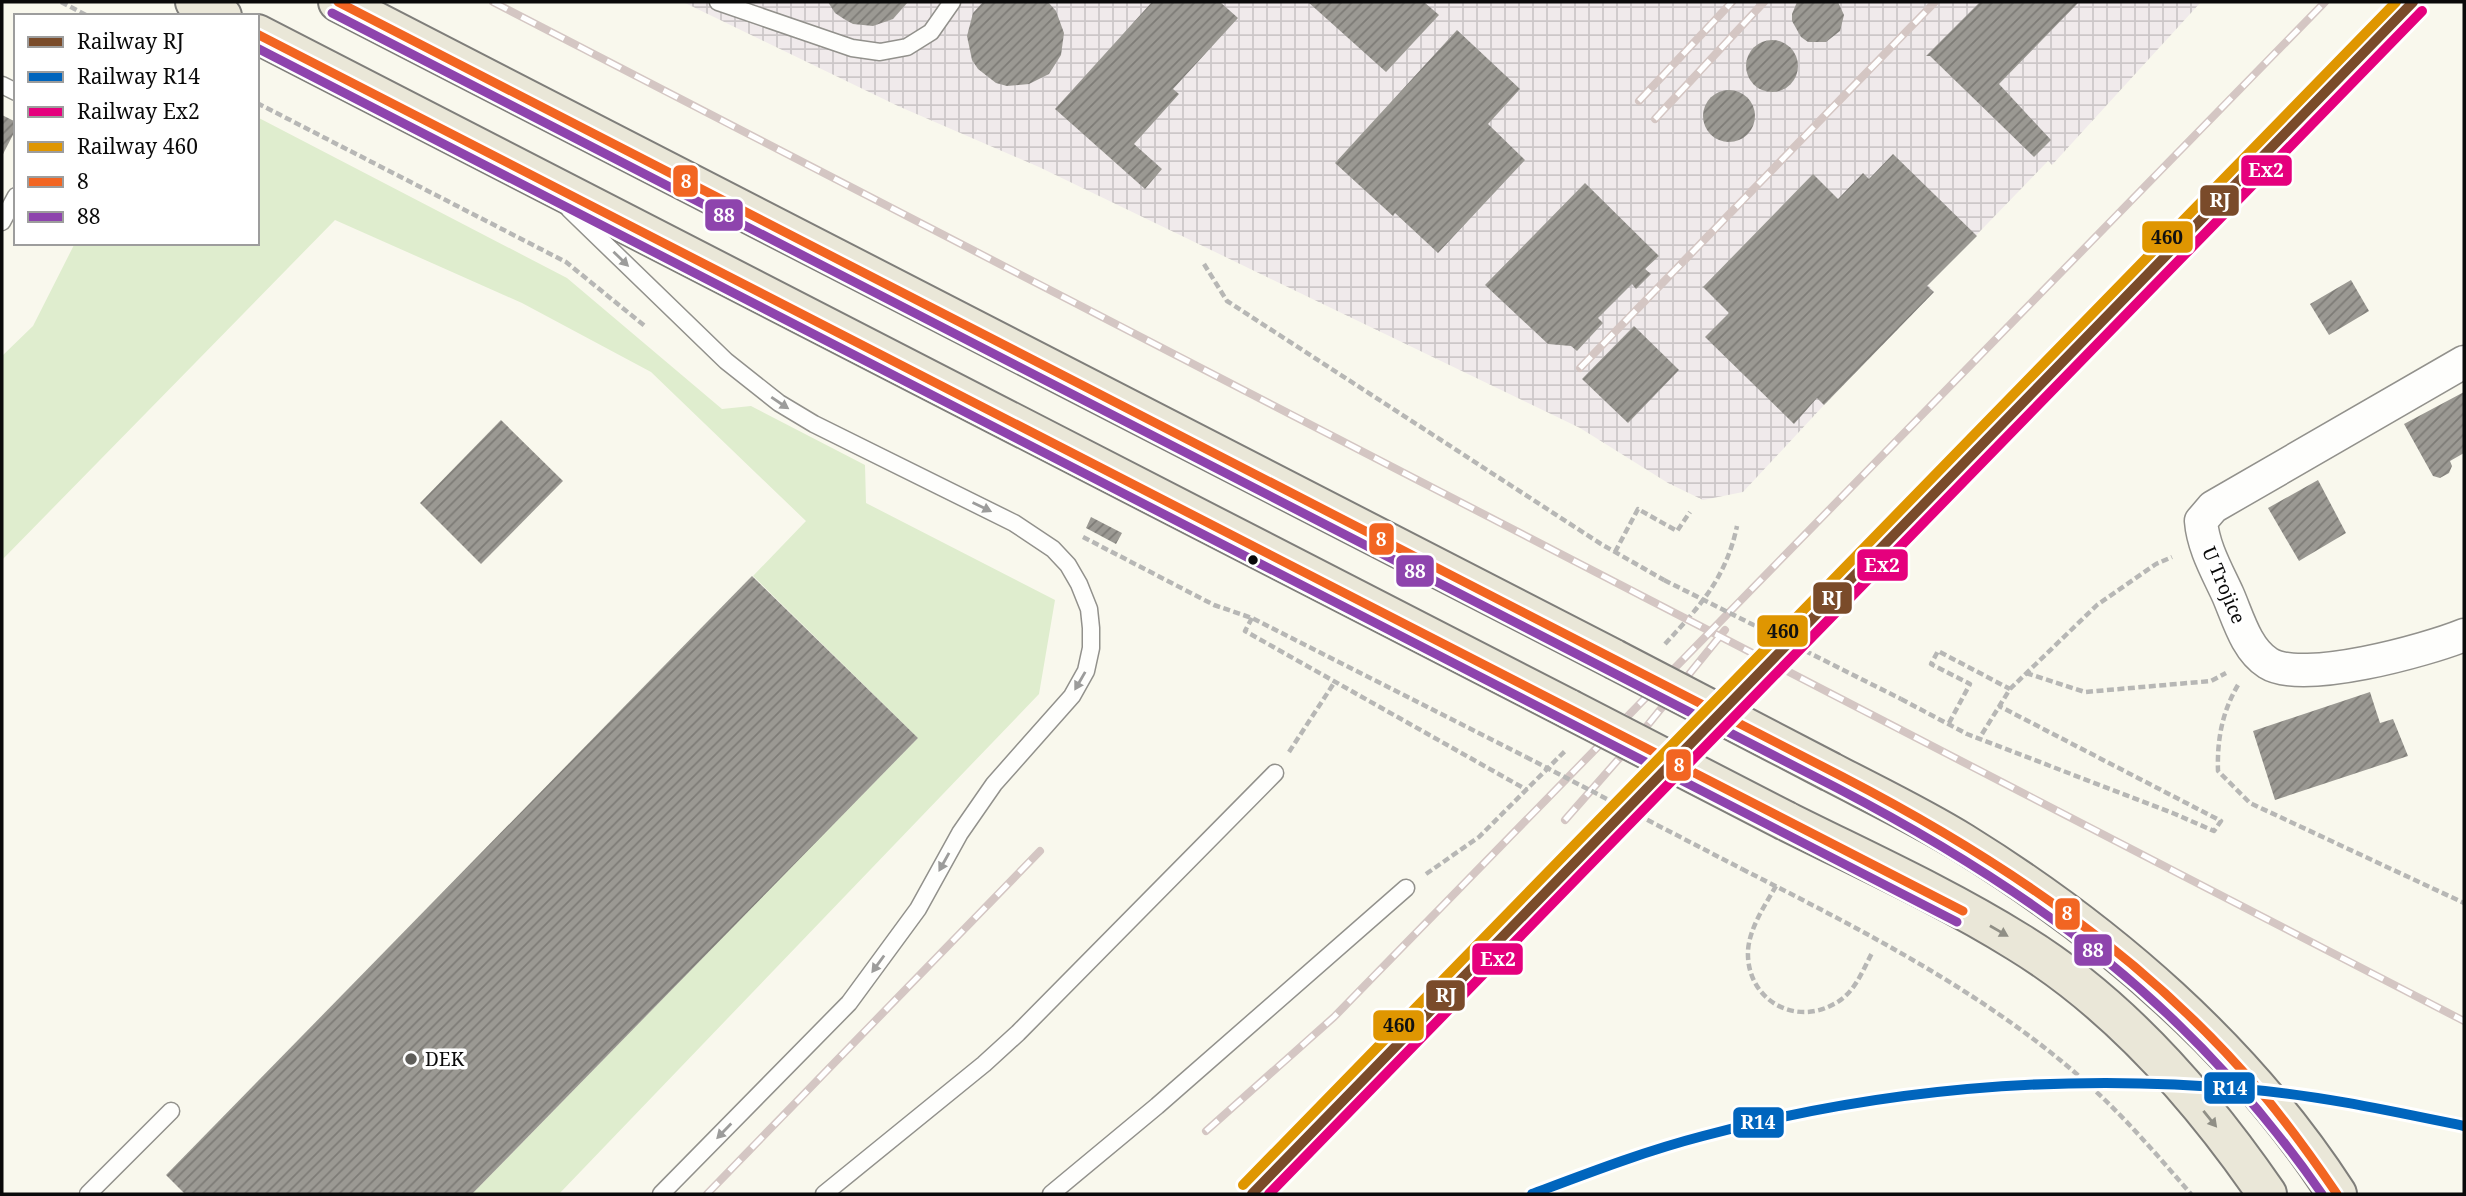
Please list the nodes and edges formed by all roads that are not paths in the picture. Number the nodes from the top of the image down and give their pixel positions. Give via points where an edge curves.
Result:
1 (195, 2) edge
2 (338, 2) edge
3 (718, 2) edge
4 (952, 2) edge
5 (218, 14) edge
6 (259, 35) edge
7 (536, 178) junction
8 (14, 200) edge
9 (2, 222) edge
10 (2464, 362) edge
11 (2464, 635) edge
12 (1275, 773) road end
13 (1406, 888) dead end
14 (171, 1111) dead end
15 (2330, 1183) edge
16 (2258, 1184) edge
17 (88, 1194) edge
18 (661, 1194) edge
19 (824, 1194) edge
20 (1051, 1194) edge

1 - 5 main road
2 - 15 main road, bridge via 1961,842 2019,879 2133,965 2211,1039
3 - 4 lane via 852,48 880,52 907,47 931,32
6 - 7 main road
7 -> 16 main road, bridge via 2020,943 2132,1031 2200,1106
7 -> 18 lane via 751,382 814,424 1034,535 1068,565 1089,610 1087,671 1072,696 994,784 960,833 918,909 849,1003
8 - 9 lane
10 - 11 street, U Trojice via 2213,507 2200,520 2204,542 2247,638 2270,665 2314,671 2401,654
12 - 19 lane via 984,1064
13 - 20 lane
14 - 17 lane

